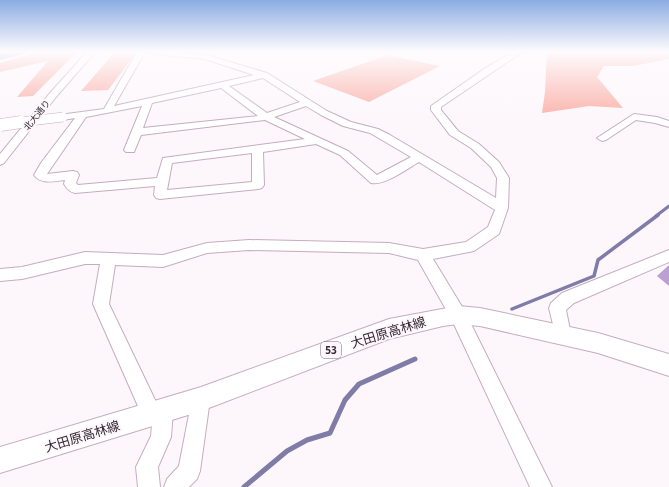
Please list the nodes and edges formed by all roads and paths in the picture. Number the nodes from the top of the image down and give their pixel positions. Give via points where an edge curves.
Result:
1 (71, 75) edge
2 (128, 75) edge
3 (260, 75) edge
4 (482, 75) edge
5 (264, 76) junction
6 (222, 85) junction
7 (148, 102) junction
8 (306, 103) junction
9 (108, 111) junction
10 (84, 114) junction
11 (267, 117) junction
12 (669, 124) edge
13 (1, 125) edge
14 (137, 132) junction
15 (602, 138) dead end
16 (316, 141) junction
17 (257, 149) junction
18 (130, 150) dead end
19 (420, 157) junction
20 (0, 161) edge
21 (162, 181) junction
22 (502, 208) junction
23 (423, 255) junction
24 (669, 256) edge
25 (108, 260) junction
26 (0, 275) edge
27 (458, 315) junction
28 (563, 335) junction
29 (669, 365) edge
30 (201, 399) junction
31 (157, 413) junction
32 (0, 460) edge
33 (149, 487) edge
34 (175, 487) edge
35 (541, 487) edge

1 - 20 street, 北大通り
2 - 9 street
3 - 5 street
4 - 22 street via 436,106 436,110 454,133 475,146 503,178
5 - 6 street
5 - 8 street
6 - 7 street
6 - 11 street
7 - 9 street
7 - 14 street
8 - 11 street
8 - 19 street via 348,124 386,137
9 - 10 street
10 - 13 street, bridge
10 - 21 street via 40,176 45,178 73,175 70,184 75,189
11 - 14 street
11 - 16 street
12 - 15 street via 634,117
14 - 18 street
16 - 17 street
16 - 19 street via 344,153 376,180
17 - 21 street via 167,160
17 - 21 street via 258,185 160,195
19 - 22 street
22 - 23 street via 494,230 469,247
23 - 25 street via 389,248 249,245 207,248 163,261
23 - 27 street
24 - 28 street via 568,298 557,308
25 - 26 street via 85,258 22,273
25 - 31 street via 100,304
27 - 28 main road, 大田原高林線 / 53 via 480,317
27 - 30 main road, 大田原高林線 / 53 via 389,329
27 - 35 street
28 - 29 main road, 大田原高林線 / 53
30 - 31 main road, 大田原高林線 / 53
30 - 34 street via 189,472
31 - 32 main road, 大田原高林線 / 53
31 - 33 street via 161,437 147,468

